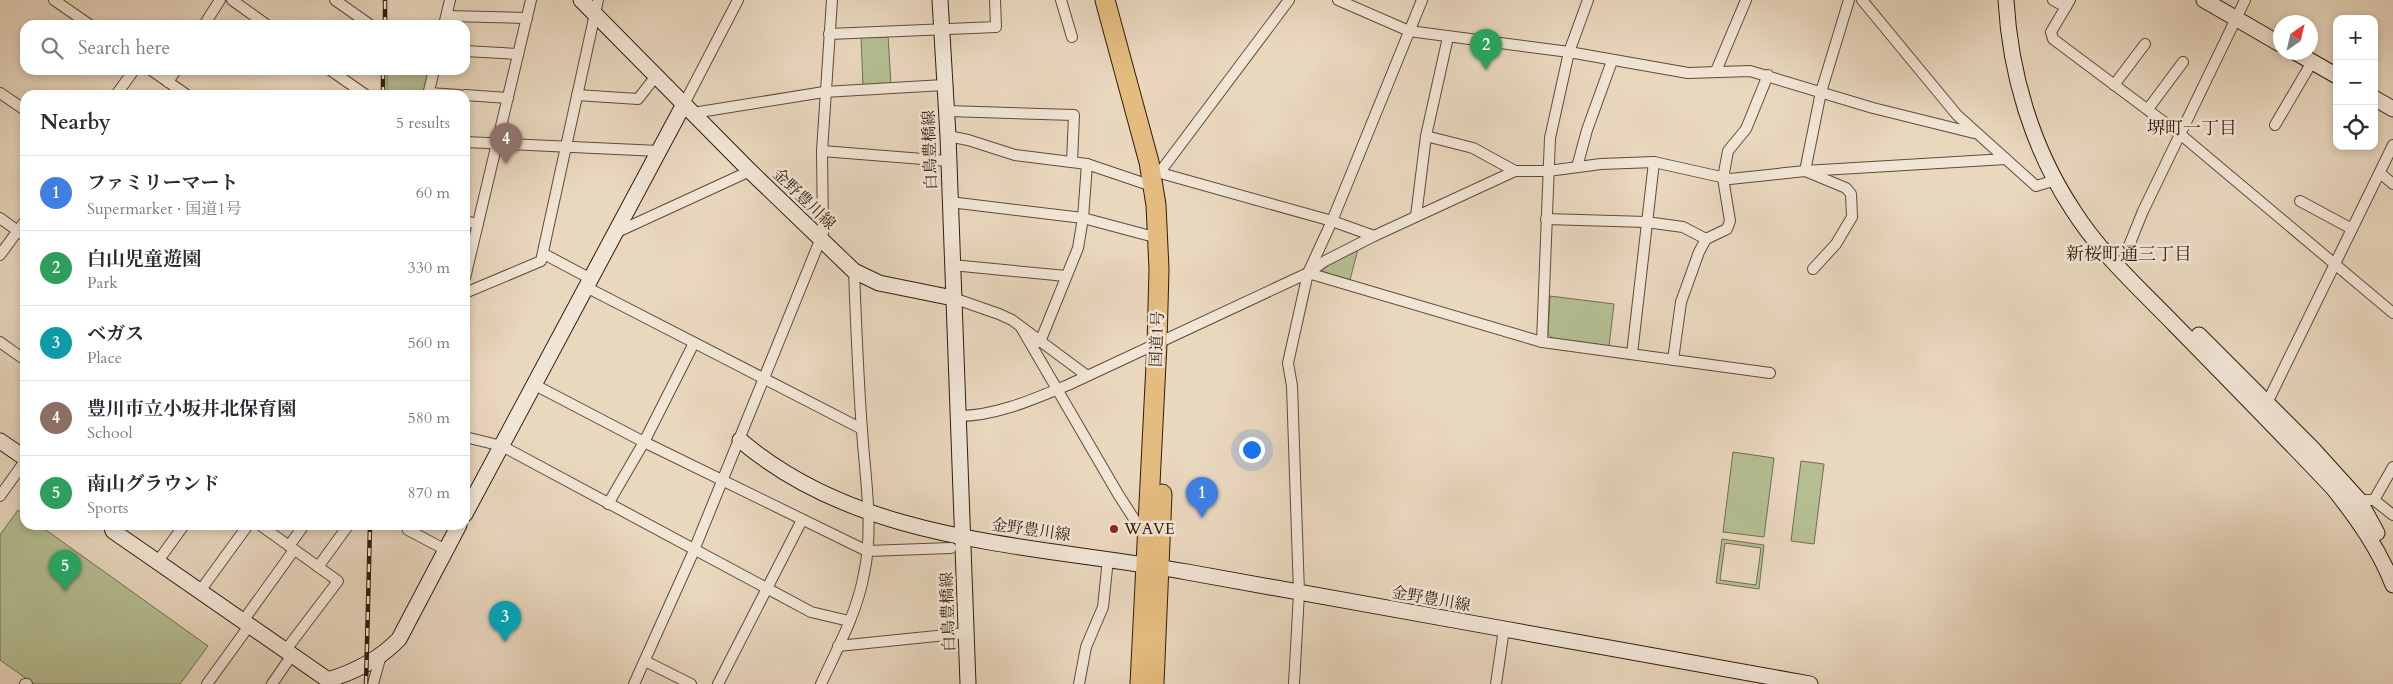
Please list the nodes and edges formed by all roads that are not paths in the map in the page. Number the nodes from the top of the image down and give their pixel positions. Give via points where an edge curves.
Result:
1 (54, 0) edge
2 (220, 0) edge
3 (232, 0) edge
4 (335, 0) edge
5 (450, 0) edge
6 (531, 0) edge
7 (581, 0) edge
8 (738, 0) edge
9 (832, 0) edge
10 (940, 0) edge
11 (995, 0) edge
12 (1061, 0) edge
13 (1105, 0) edge
14 (1116, 0) edge
15 (1289, 0) edge
16 (1338, 0) edge
17 (1422, 0) edge
18 (1588, 0) edge
19 (1746, 0) edge
20 (1849, 0) edge
21 (1862, 0) edge
22 (2006, 0) edge
23 (2015, 0) edge
24 (2053, 0) edge
25 (2204, 0) edge
26 (2245, 0) edge
27 (2068, 4) edge
28 (597, 7) edge
29 (526, 18) junction
30 (2236, 19) junction
31 (83, 20) edge
32 (207, 20) edge
33 (260, 20) edge
34 (363, 20) edge
35 (446, 20) edge
36 (941, 28) junction
37 (1409, 30) junction
38 (829, 34) junction
39 (1072, 37) dead end
40 (1448, 38) junction
41 (2273, 40) edge
42 (2145, 44) dead end
43 (470, 52) edge
44 (1569, 52) junction
45 (518, 54) junction
46 (2309, 60) edge
47 (1612, 61) junction
48 (2183, 62) dead end
49 (2312, 62) junction
50 (1716, 71) junction
51 (2333, 74) edge
52 (130, 75) edge
53 (158, 75) edge
54 (173, 75) edge
55 (337, 75) edge
56 (433, 75) edge
57 (1768, 75) junction
58 (656, 76) junction
59 (168, 82) junction
60 (944, 85) junction
61 (2114, 85) junction
62 (120, 90) edge
63 (180, 90) edge
64 (359, 90) edge
65 (429, 90) edge
66 (824, 92) junction
67 (1821, 92) junction
68 (0, 93) edge
69 (470, 95) edge
70 (577, 95) junction
71 (508, 98) junction
72 (2378, 100) edge
73 (20, 107) edge
74 (688, 108) junction
75 (2148, 109) junction
76 (2393, 109) edge
77 (946, 111) junction
78 (2275, 125) dead end
79 (1974, 133) junction
80 (2180, 134) junction
81 (948, 136) junction
82 (1426, 136) junction
83 (470, 142) edge
84 (497, 144) junction
85 (2393, 146) edge
86 (566, 147) junction
87 (659, 151) junction
88 (822, 151) junction
89 (2006, 159) junction
90 (948, 161) junction
91 (1072, 162) junction
92 (1654, 162) junction
93 (1087, 164) junction
94 (1577, 167) junction
95 (750, 171) junction
96 (1516, 171) junction
97 (1548, 171) junction
98 (1804, 171) junction
99 (2380, 173) junction
100 (1161, 177) junction
101 (1723, 178) junction
102 (2056, 180) junction
103 (2393, 184) edge
104 (950, 202) junction
105 (2300, 202) dead end
106 (1416, 216) junction
107 (0, 218) edge
108 (1083, 218) junction
109 (1546, 219) junction
110 (470, 222) edge
111 (1332, 222) junction
112 (1646, 222) junction
113 (478, 224) junction
114 (2352, 229) junction
115 (20, 232) edge
116 (615, 233) junction
117 (20, 234) edge
118 (1374, 236) junction
119 (1158, 238) junction
120 (1706, 239) junction
121 (821, 240) junction
122 (544, 254) junction
123 (0, 255) edge
124 (470, 257) edge
125 (2124, 258) junction
126 (952, 265) junction
127 (2334, 265) junction
128 (1813, 269) dead end
129 (854, 271) junction
130 (1308, 273) junction
131 (1066, 276) junction
132 (588, 283) junction
133 (470, 291) edge
134 (953, 298) junction
135 (2393, 313) edge
136 (1022, 329) junction
137 (0, 342) edge
138 (1040, 342) junction
139 (1162, 342) junction
140 (1542, 342) junction
141 (694, 343) junction
142 (1632, 354) junction
143 (20, 356) edge
144 (1674, 360) junction
145 (1770, 373) dead end
146 (1086, 375) junction
147 (765, 380) junction
148 (533, 384) junction
149 (1057, 390) junction
150 (2267, 403) junction
151 (959, 416) junction
152 (862, 429) junction
153 (470, 438) edge
154 (740, 440) junction
155 (0, 441) edge
156 (644, 442) junction
157 (502, 446) junction
158 (20, 455) edge
159 (20, 466) edge
160 (2393, 467) edge
161 (722, 481) junction
162 (0, 496) edge
163 (2367, 500) junction
164 (608, 504) junction
165 (470, 505) edge
166 (869, 513) junction
167 (2393, 515) edge
168 (802, 520) junction
169 (118, 530) edge
170 (180, 530) edge
171 (244, 530) edge
172 (267, 530) edge
173 (301, 530) edge
174 (345, 530) edge
175 (408, 530) edge
176 (456, 530) edge
177 (1147, 539) junction
178 (957, 543) junction
179 (291, 548) junction
180 (446, 550) junction
181 (693, 550) junction
182 (866, 551) junction
183 (1108, 559) junction
184 (158, 562) junction
185 (2393, 564) edge
186 (1152, 566) junction
187 (318, 567) junction
188 (2393, 585) edge
189 (767, 589) junction
190 (200, 591) junction
191 (1300, 593) junction
192 (849, 621) junction
193 (246, 623) junction
194 (1504, 629) junction
195 (966, 633) junction
196 (838, 646) junction
197 (288, 653) junction
198 (381, 655) junction
199 (646, 661) junction
200 (347, 679) edge
201 (207, 684) edge
202 (272, 684) edge
203 (373, 684) edge
204 (634, 684) edge
205 (691, 684) edge
206 (718, 684) edge
207 (821, 684) edge
208 (968, 684) edge
209 (1079, 684) edge
210 (1140, 684) edge
211 (1154, 684) edge
212 (1294, 684) edge
213 (1496, 684) edge
214 (1810, 684) edge

1 - 31 street
2 - 32 street
3 - 33 street
4 - 34 street
5 - 35 street
6 - 29 street
7 - 28 street, 金野豊川線
8 - 74 street
9 - 38 street
10 - 36 street, 白鳥豊橋線
11 - 36 street via 996,27
12 - 39 street
13 - 100 highway, 国道1号
14 - 100 highway, 国道1号
15 - 100 street
16 - 37 street
17 - 37 street
18 - 44 street
19 - 50 street
20 - 67 street
21 - 79 street via 1926,80
22 - 102 street via 2012,53 2026,112
23 - 125 street via 2023,64 2044,132 2071,189 2091,220
24 - 27 street
25 - 30 street
26 - 30 street
27 - 61 street via 2052,32 2053,39
28 - 58 street, 金野豊川線
28 - 70 street
29 - 35 street
29 - 45 street
30 - 41 street
30 - 80 street
36 - 38 street
36 - 60 street, 白鳥豊橋線
37 - 40 street
37 - 111 street
38 - 66 street
40 - 44 street
40 - 82 street
42 - 61 street
43 - 45 street
44 - 47 street
44 - 97 street via 1550,138
45 - 71 street
46 - 49 street
47 - 50 street via 1688,72
47 - 94 street
48 - 75 street
49 - 51 street
49 - 78 street
50 - 57 street via 1750,71
52 - 62 street
53 - 59 street
54 - 59 street
55 - 64 street
56 - 65 street
57 - 67 street
57 - 101 street via 1746,129 1728,151
58 - 70 street via 638,99
58 - 74 street, 金野豊川線
59 - 63 street
60 - 66 street
60 - 77 street, 白鳥豊橋線
61 - 75 street
66 - 74 street
66 - 88 street
67 - 79 street
67 - 98 street
68 - 73 street
69 - 71 street
70 - 86 street
71 - 84 street
72 - 76 street
74 - 87 street
74 - 95 street, 金野豊川線
75 - 80 street
77 - 81 street, 白鳥豊橋線
77 - 91 street via 1074,115
79 - 89 street
80 - 125 street
80 - 127 street
81 - 90 street, 白鳥豊橋線
81 - 91 street via 1016,155
82 - 96 street via 1473,148
82 - 106 street
83 - 84 street
84 - 86 street
84 - 113 street
85 - 99 street
86 - 87 street
86 - 122 street
87 - 116 street
88 - 90 street
88 - 121 street
89 - 98 street
89 - 102 street via 2036,186
90 - 104 street, 白鳥豊橋線
91 - 93 street
92 - 94 street
92 - 101 street
92 - 112 street
93 - 100 street
93 - 108 street
94 - 97 street
95 - 116 street
95 - 121 street, 金野豊川線
96 - 97 street
96 - 106 street
97 - 109 street
98 - 101 street
98 - 128 street via 1846,188 1851,194 1852,217 1836,244
99 - 103 street
99 - 114 street
100 - 111 street
100 - 119 highway, 国道1号
100 - 139 highway, 国道1号 via 1170,245
101 - 120 street via 1730,221 1727,229
102 - 188 street via 2073,210 2116,264 2333,488 2363,526
104 - 108 street
104 - 126 street, 白鳥豊橋線
105 - 114 street
106 - 118 street
107 - 115 street
108 - 119 street
108 - 131 street via 1078,248
109 - 112 street
109 - 140 street
110 - 113 street
111 - 118 street
111 - 130 street
112 - 120 street via 1683,227
112 - 142 street
113 - 124 street
114 - 127 street
116 - 132 street
117 - 123 street
118 - 130 street via 1324,261
119 - 139 highway, 国道1号
120 - 144 street via 1681,302
121 - 129 street, 金野豊川線
121 - 147 street
122 - 132 street
122 - 133 street via 541,261
125 - 150 street
126 - 131 street
126 - 134 street, 白鳥豊橋線
127 - 135 street
127 - 150 street
129 - 134 street, 金野豊川線 via 879,283
129 - 152 street
130 - 139 street
130 - 140 street
130 - 191 street via 1288,362 1292,386
131 - 138 street
132 - 141 street
132 - 148 street
134 - 136 street via 999,314
134 - 151 street
136 - 138 street
136 - 149 street
137 - 143 street
138 - 146 street
139 - 146 street
139 - 177 highway, 国道1号
139 - 186 highway, 国道1号
140 - 142 street
141 - 147 street
141 - 156 street
142 - 144 street
144 - 145 street
146 - 149 street
147 - 152 street
147 - 154 street
148 - 156 street
148 - 157 street
149 - 151 street via 977,416
149 - 177 street
150 - 163 street
151 - 178 street
152 - 166 street
153 - 157 street
154 - 161 street
154 - 166 street, 金野豊川線 via 803,484
155 - 158 street
156 - 161 street
156 - 164 street
157 - 164 street
157 - 165 street
159 - 162 street
160 - 163 street
161 - 168 street
161 - 181 street
163 - 167 street
163 - 185 street
164 - 181 street
166 - 178 street, 金野豊川線
166 - 182 street
168 - 182 street
168 - 189 street
169 - 184 street
170 - 184 street
171 - 190 street
172 - 179 street
173 - 179 street
174 - 187 street
175 - 180 street
176 - 180 street
177 - 186 highway, 国道1号
178 - 182 street
178 - 183 street, 金野豊川線
178 - 195 street, 白鳥豊橋線
179 - 187 street
179 - 193 street
180 - 198 street via 399,639
181 - 189 street
181 - 199 street
182 - 192 street via 865,573
183 - 186 street, 金野豊川線
183 - 209 street via 1103,607 1086,647
184 - 190 street
186 - 191 street, 金野豊川線
186 - 210 highway, 国道1号
186 - 211 highway, 国道1号
187 - 197 street via 338,581
189 - 192 street via 812,612
189 - 206 street
190 - 193 street
191 - 194 street, 金野豊川線
191 - 212 street
192 - 196 street
193 - 197 street
193 - 201 street
194 - 213 street
194 - 214 street, 金野豊川線
195 - 196 street
195 - 208 street, 白鳥豊橋線
196 - 207 street
197 - 200 street via 328,680
197 - 202 street
198 - 200 street
198 - 203 street
199 - 204 street
199 - 205 street

